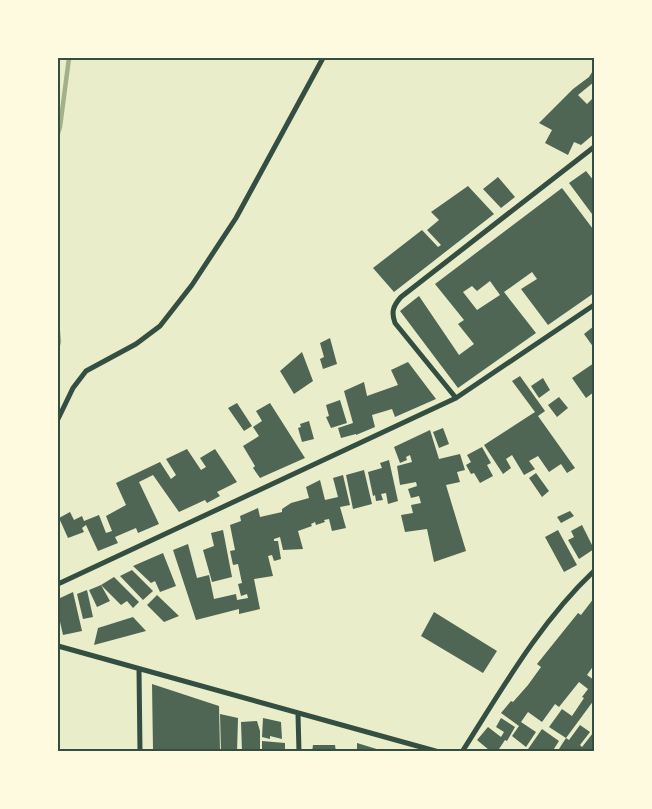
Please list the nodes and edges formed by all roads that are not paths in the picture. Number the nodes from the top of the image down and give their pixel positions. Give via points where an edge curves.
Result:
1 (323, 58) edge
2 (594, 147) edge
3 (594, 306) edge
4 (456, 398) junction
5 (58, 418) edge
6 (594, 571) edge
7 (58, 584) edge
8 (58, 646) edge
9 (139, 670) junction
10 (298, 714) junction
11 (140, 752) edge
12 (299, 752) edge
13 (439, 752) edge
14 (462, 752) edge

1 - 5 street via 236,218 192,285 160,326 136,344 86,371
2 - 4 street via 401,296 395,304 392,314 395,323
3 - 4 street
4 - 7 street
6 - 14 street via 518,663
8 - 9 street
9 - 10 street
9 - 11 street
10 - 12 street
10 - 13 street

